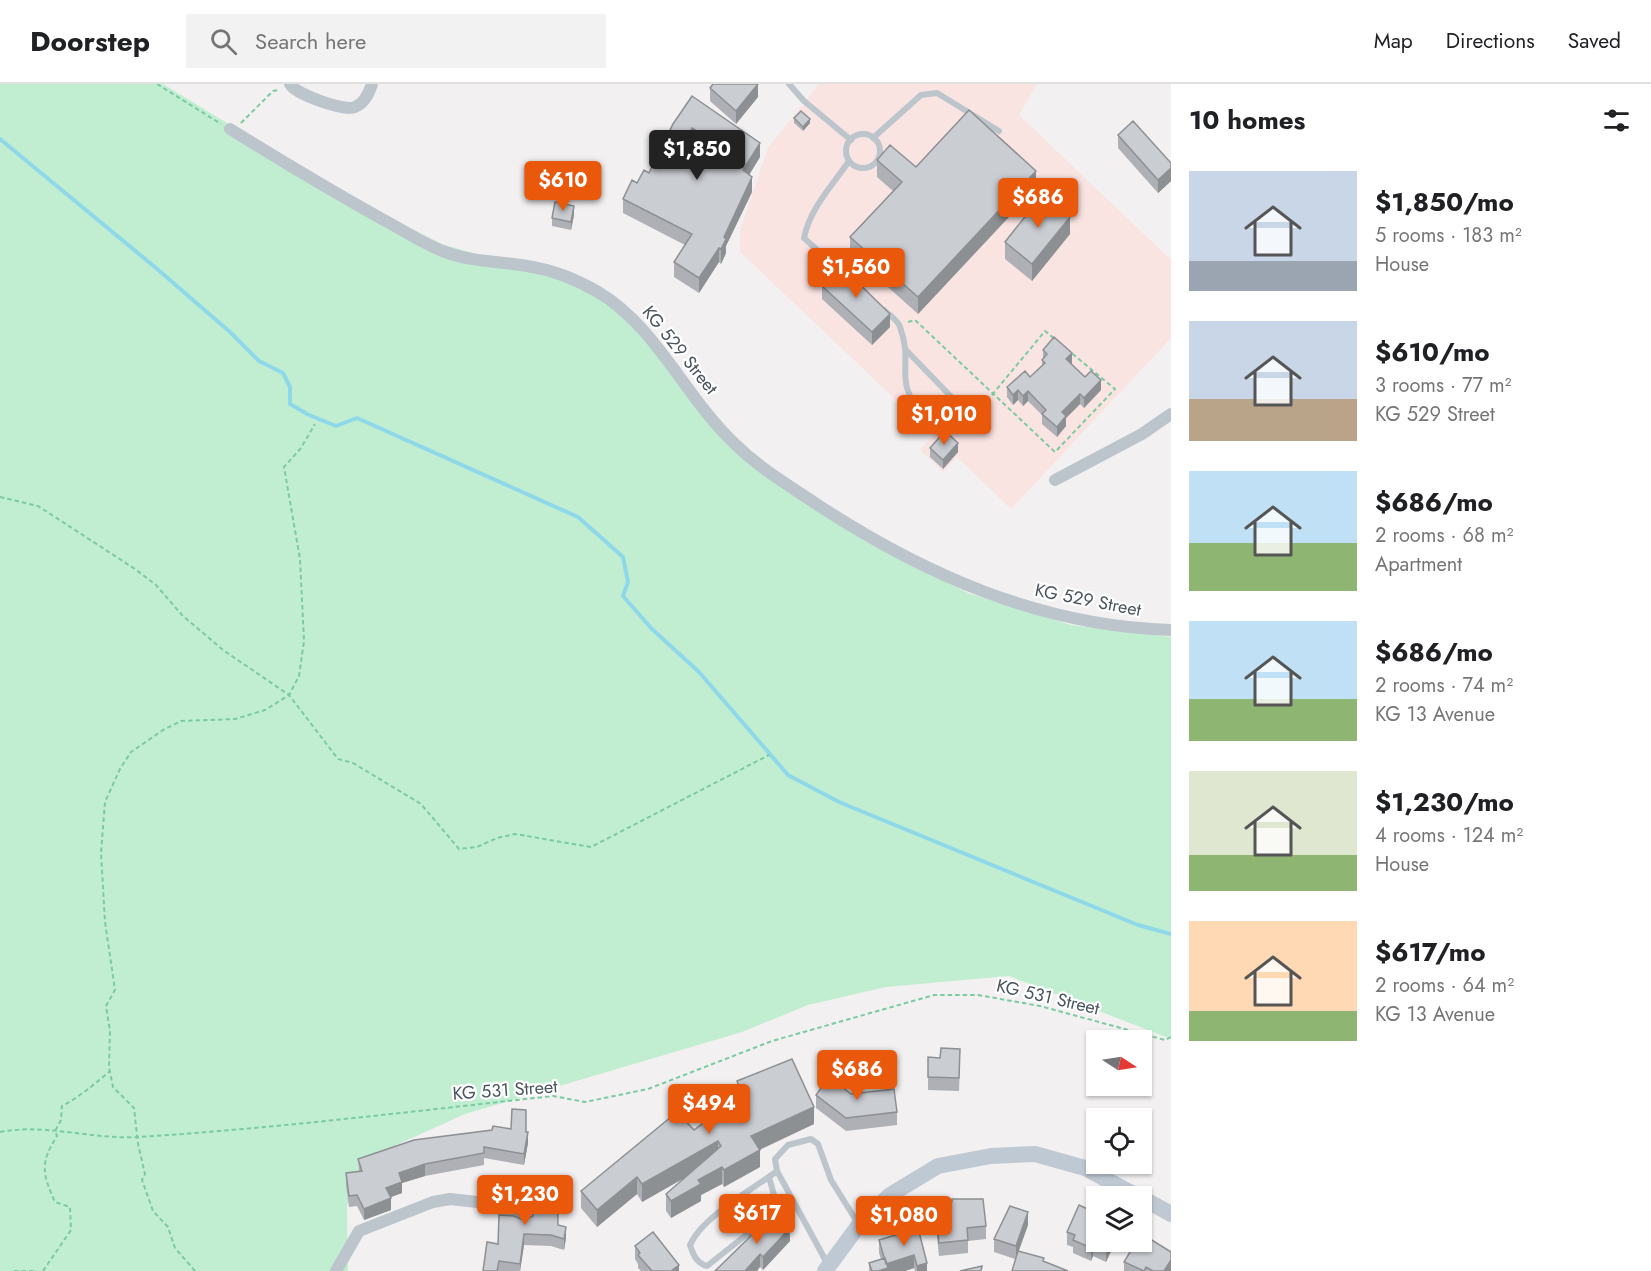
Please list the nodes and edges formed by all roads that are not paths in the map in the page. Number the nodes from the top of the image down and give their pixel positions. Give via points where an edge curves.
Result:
1 (372, 84) edge
2 (789, 84) edge
3 (290, 86) edge
4 (230, 129) road end
5 (999, 131) dead end
6 (873, 138) junction
7 (851, 140) junction
8 (849, 161) junction
9 (847, 277) edge
10 (873, 301) edge
11 (906, 350) junction
12 (1171, 414) edge
13 (1055, 480) dead end
14 (1171, 630) edge
15 (777, 1171) junction
16 (769, 1177) junction
17 (1118, 1186) edge
18 (1152, 1204) edge
19 (1171, 1214) edge
20 (523, 1223) edge
21 (859, 1225) junction
22 (827, 1268) edge
23 (336, 1271) edge

1 - 3 street via 354,108 342,108 296,92
2 - 7 lane
4 - 14 street, KG 529 Street via 427,244 478,261 553,271 602,294 627,314 668,360 732,442 767,472 865,536 1004,601 1066,618
5 - 6 lane via 937,93 928,92
6 - 7 lane via 860,135
6 - 8 lane via 880,149 874,164 859,168
7 - 8 lane via 846,150
8 - 9 lane via 807,221 804,238
10 - 11 lane via 899,324
11 - 11 lane via 903,378 909,398 936,427 947,432 955,430 965,411
12 - 13 street via 1142,434
15 - 16 lane
15 - 21 lane via 775,1159 788,1145 811,1139 818,1144 831,1180
15 - 22 lane
16 - 16 lane via 694,1234 690,1245 701,1265 707,1266 774,1213 777,1206
17 - 21 street via 1085,1168 1035,1154 991,1156 938,1166 890,1195
18 - 19 street
20 - 23 street via 495,1204 450,1199 433,1202 358,1231
21 - 22 street

